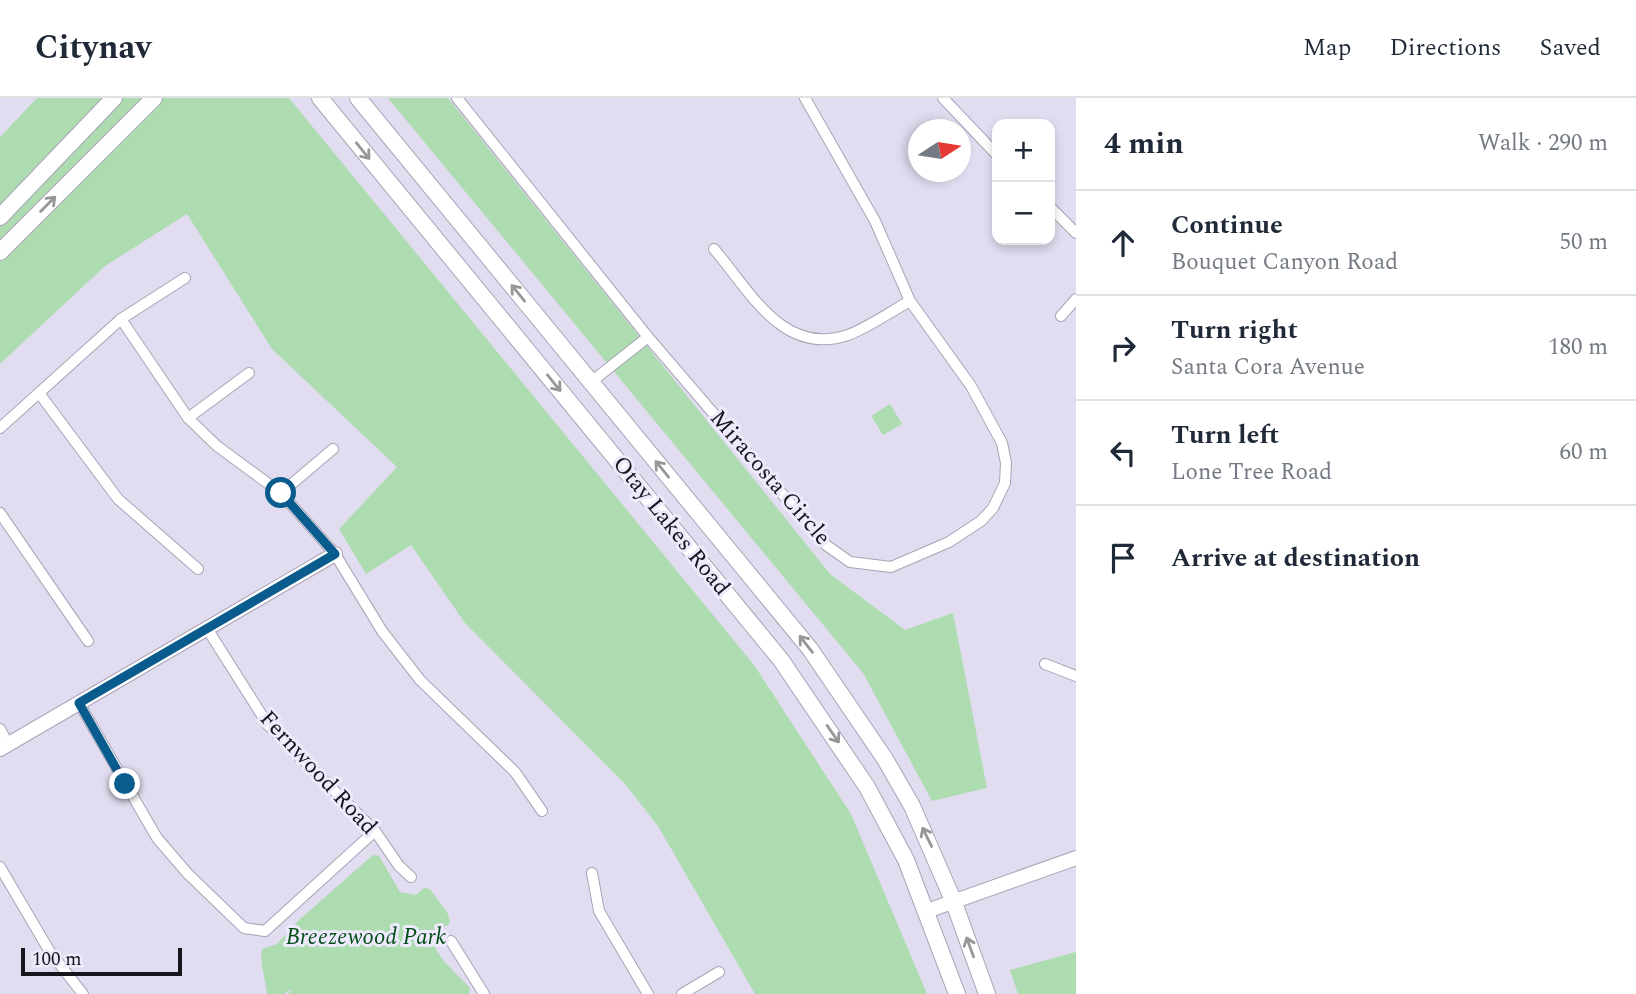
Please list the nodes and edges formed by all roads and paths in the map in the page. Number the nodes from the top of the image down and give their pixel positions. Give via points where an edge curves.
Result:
1 (114, 98) edge
2 (154, 98) edge
3 (320, 98) edge
4 (358, 98) edge
5 (457, 98) edge
6 (805, 98) edge
7 (943, 98) edge
8 (992, 150) edge
9 (1055, 212) edge
10 (0, 217) edge
11 (1076, 233) edge
12 (714, 249) dead end
13 (0, 252) edge
14 (185, 278) dead end
15 (1076, 299) edge
16 (910, 301) junction
17 (1061, 316) dead end
18 (121, 319) junction
19 (648, 337) junction
20 (249, 373) dead end
21 (591, 382) junction
22 (39, 393) junction
23 (188, 418) junction
24 (0, 428) edge
25 (333, 449) dead end
26 (281, 493) junction
27 (0, 513) edge
28 (335, 554) junction
29 (198, 569) dead end
30 (208, 630) junction
31 (88, 640) dead end
32 (1045, 664) dead end
33 (1076, 676) edge
34 (79, 703) junction
35 (0, 729) edge
36 (4, 746) edge
37 (542, 811) dead end
38 (375, 831) junction
39 (1076, 858) edge
40 (0, 867) edge
41 (592, 873) dead end
42 (411, 877) dead end
43 (953, 900) junction
44 (927, 911) junction
45 (451, 941) dead end
46 (719, 972) dead end
47 (83, 994) edge
48 (484, 994) edge
49 (648, 994) edge
50 (682, 994) edge
51 (957, 994) edge
52 (987, 994) edge

1 - 10 main road
13 -> 2 main road
3 -> 44 main road, Otay Lakes Road via 781,660 867,787
21 -> 4 main road, Otay Lakes Road
5 - 19 street, Miracosta Circle
6 - 16 street, Miracosta Circle via 876,221
7 - 8 street
9 - 11 street
12 - 16 street via 776,322 788,332 817,341 849,334
14 - 18 street
15 - 17 street
16 - 19 street, Miracosta Circle via 971,386 1002,443 1006,473 998,501 981,521 949,542 891,567 850,562 826,545
18 - 22 street
18 - 23 street
19 - 21 street
20 - 23 street
43 -> 21 main road, Otay Lakes Road via 912,806 810,649
22 - 24 street
22 - 29 street via 118,499
23 - 26 street via 217,446
25 - 26 street
26 - 28 street
27 - 31 street
28 - 30 street
28 - 37 street via 382,631 420,680 515,772
30 - 34 street
30 - 38 street, Fernwood Road via 268,725
32 - 33 street
34 - 36 street
34 - 38 street via 156,838 244,928 265,931
35 - 36 street
38 - 42 street, Fernwood Road
39 - 43 street
40 - 47 street via 50,952
41 - 49 street via 599,911
43 - 44 street
52 -> 43 main road, Otay Lakes Road
44 - 51 main road, Otay Lakes Road
45 - 48 street
46 - 50 street

